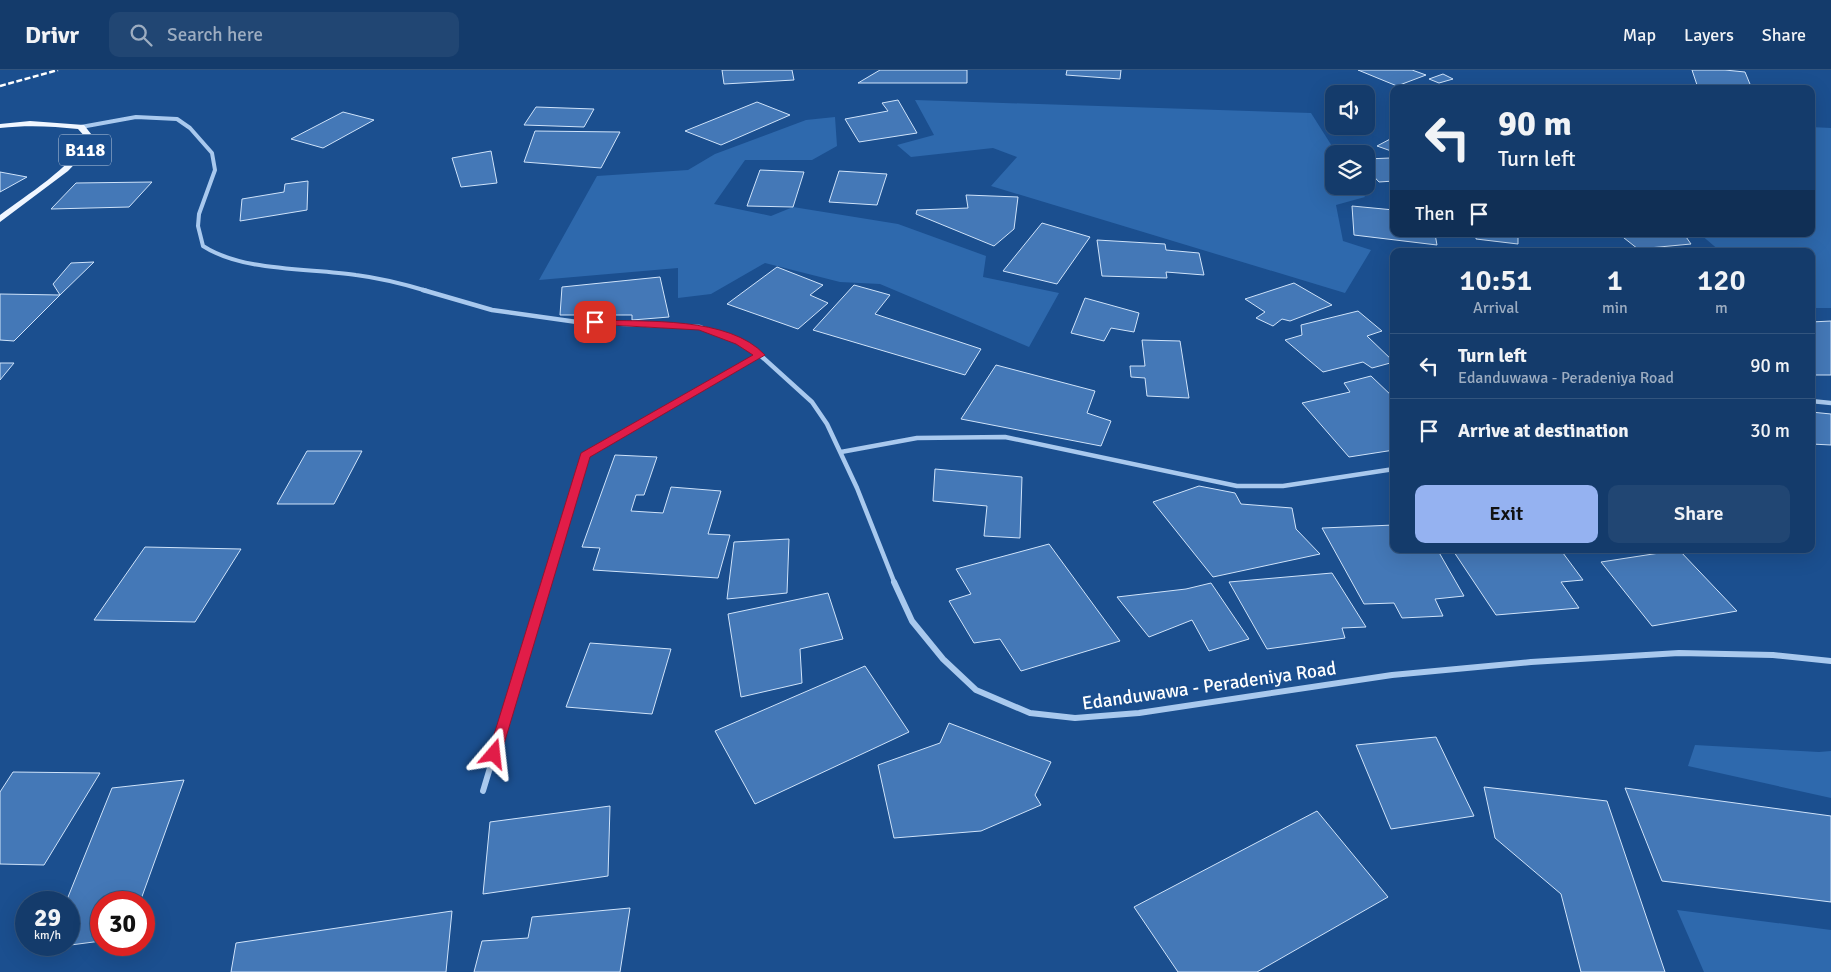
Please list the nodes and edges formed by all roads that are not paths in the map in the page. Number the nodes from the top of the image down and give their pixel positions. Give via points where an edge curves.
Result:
1 (0, 126) edge
2 (80, 127) junction
3 (0, 219) edge
4 (760, 355) junction
5 (1815, 401) edge
6 (1831, 403) edge
7 (841, 452) junction
8 (1390, 470) edge
9 (1831, 661) edge
10 (483, 791) dead end

1 - 2 main road, B118 via 31,123
2 - 3 main road, B118 via 91,139 89,146
2 - 4 street, Edanduwawa - Peradeniya Road via 136,117 177,119 190,128 212,153 215,170 199,214 198,226 203,246 217,255 247,263 358,275 407,284 492,310 535,318 700,327 720,333
4 - 7 street, Edanduwawa - Peradeniya Road via 812,402
4 - 10 street via 585,455
5 - 6 street
7 - 8 street via 917,438 1004,437 1237,486 1283,486
7 - 9 street, Edanduwawa - Peradeniya Road via 912,621 943,659 976,690 1030,713 1075,718 1139,713 1392,675 1531,662 1680,653 1774,655

